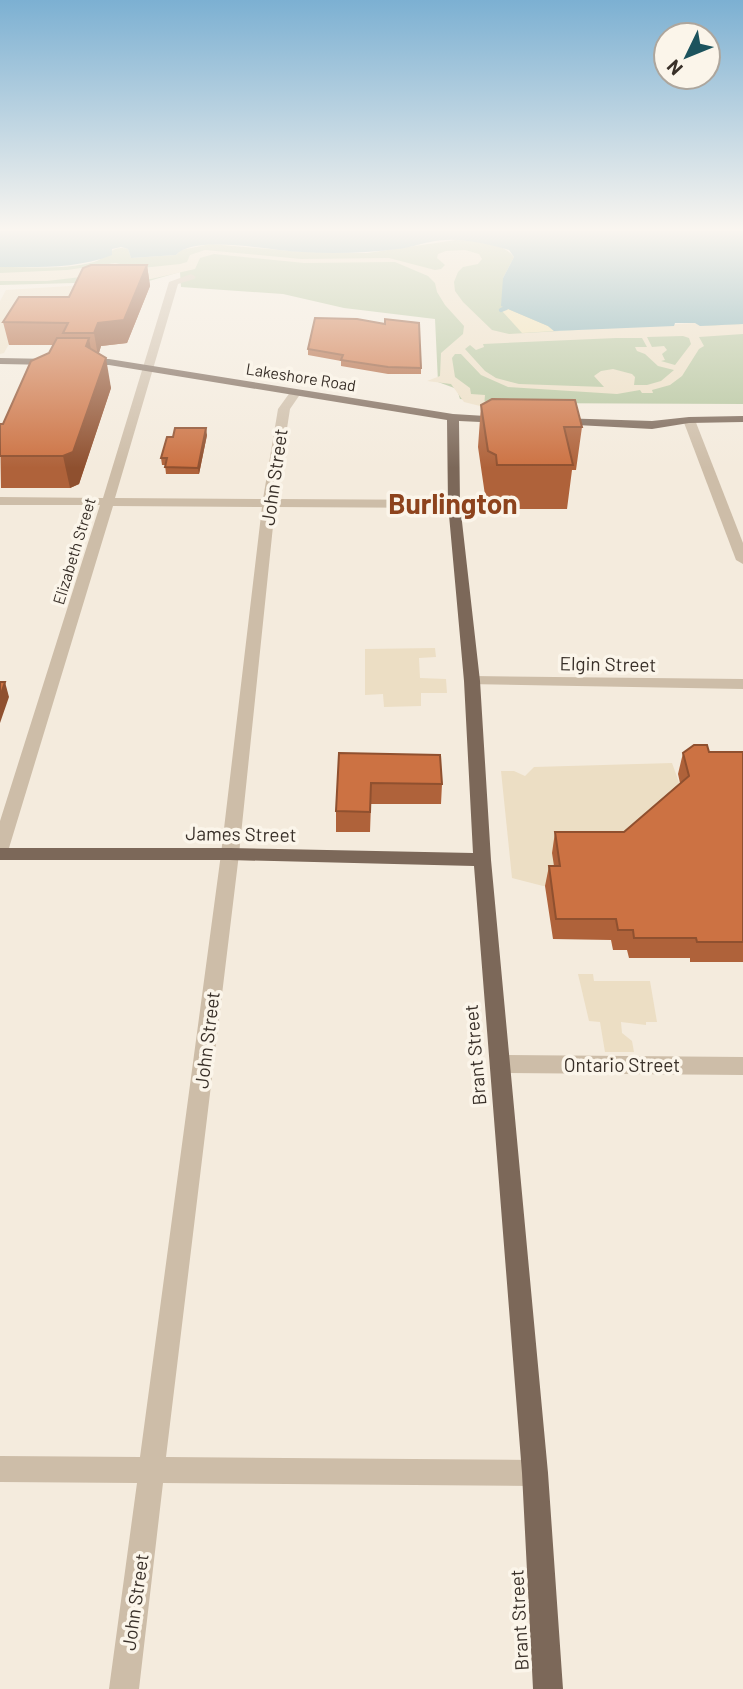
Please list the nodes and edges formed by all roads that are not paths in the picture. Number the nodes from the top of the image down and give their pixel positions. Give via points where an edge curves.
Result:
1 (166, 310) edge
2 (0, 361) edge
3 (146, 368) junction
4 (295, 393) junction
5 (453, 417) junction
6 (743, 419) edge
7 (518, 420) edge
8 (689, 420) junction
9 (542, 421) edge
10 (0, 501) edge
11 (108, 502) junction
12 (269, 503) junction
13 (454, 504) junction
14 (743, 560) edge
15 (472, 681) junction
16 (743, 684) edge
17 (0, 848) edge
18 (0, 854) edge
19 (230, 854) junction
20 (482, 860) junction
21 (501, 1065) junction
22 (743, 1066) edge
23 (0, 1469) edge
24 (153, 1471) junction
25 (535, 1473) junction
26 (124, 1689) edge
27 (548, 1689) edge

1 - 3 street, Elizabeth Street
2 - 3 main road, Lakeshore Road via 109,362
3 - 4 main road, Lakeshore Road
3 - 11 street, Elizabeth Street
4 - 5 main road, Lakeshore Road
4 - 12 street, John Street via 284,409
5 - 7 main road, Lakeshore Road
5 - 13 main road, Brant Street
6 - 8 main road
8 - 9 main road via 652,425
8 - 14 street
10 - 11 street
11 - 12 street
11 - 17 street, Elizabeth Street
12 - 13 street
12 - 19 street, John Street
13 - 15 main road, Brant Street
15 - 16 street, Elgin Street
15 - 20 main road, Brant Street
18 - 19 main road, James Street
19 - 20 main road, James Street
19 - 24 street, John Street
20 - 21 main road, Brant Street
21 - 22 street, Ontario Street
21 - 25 main road, Brant Street
23 - 24 street
24 - 25 street
24 - 26 street, John Street
25 - 27 main road, Brant Street

